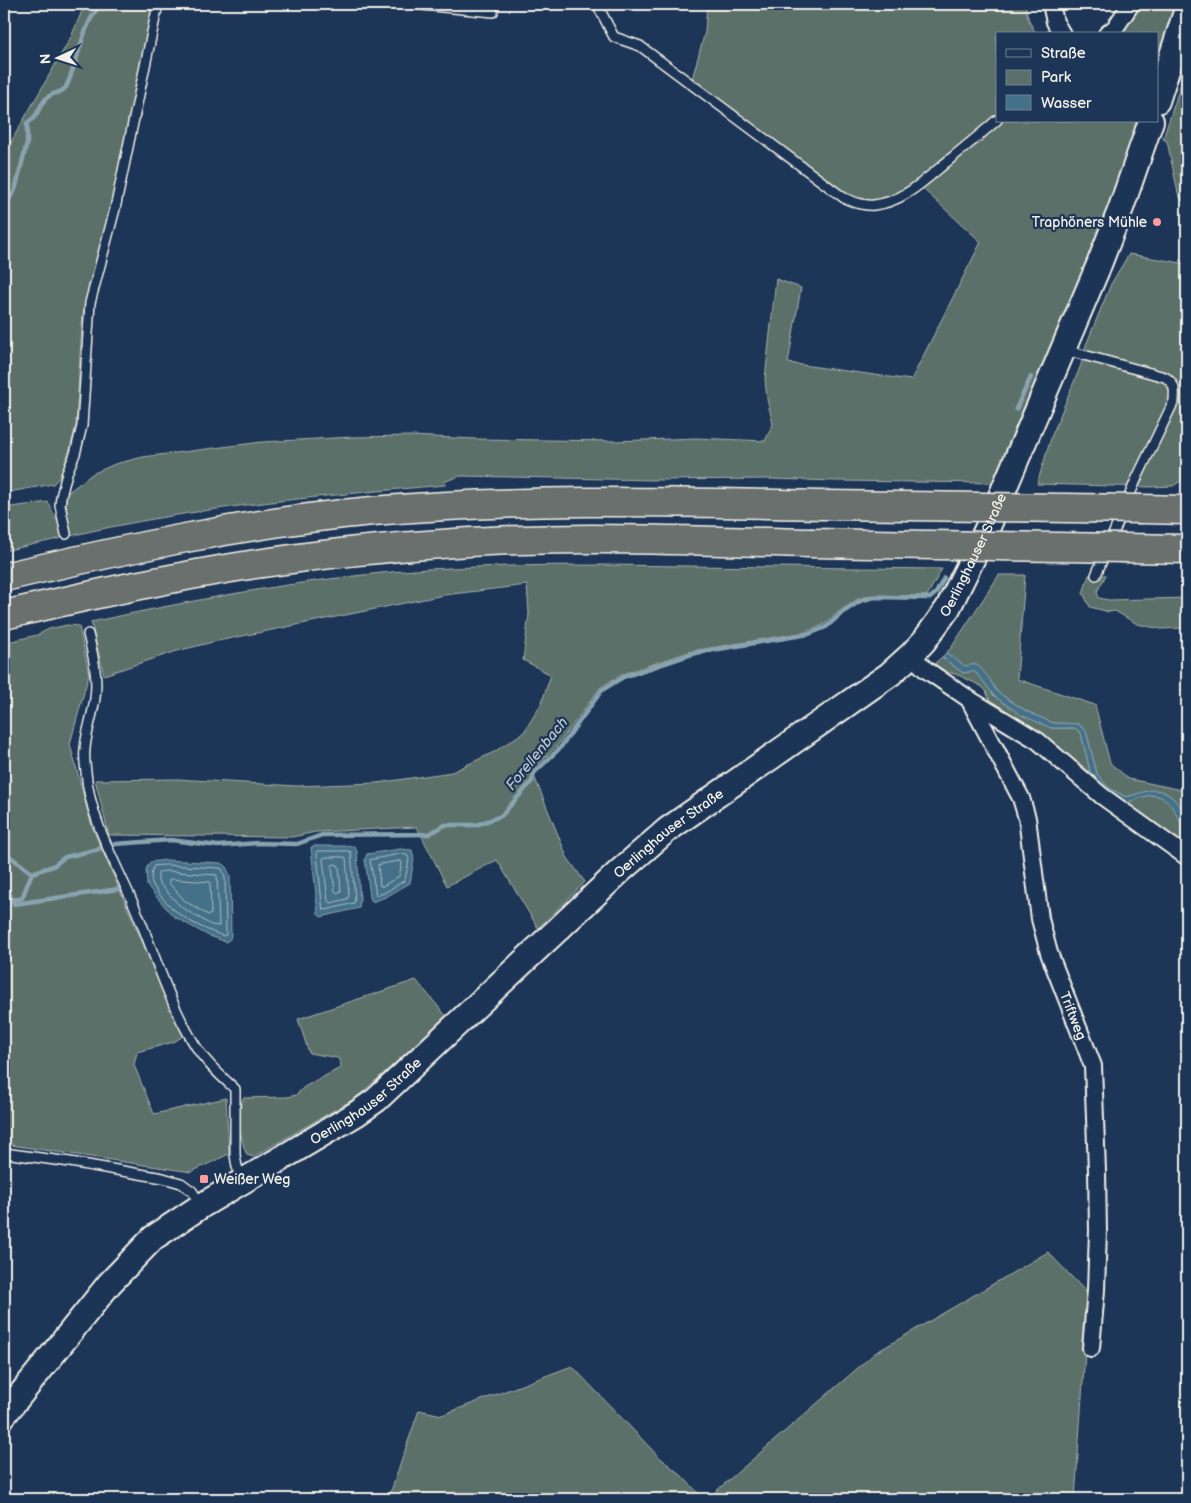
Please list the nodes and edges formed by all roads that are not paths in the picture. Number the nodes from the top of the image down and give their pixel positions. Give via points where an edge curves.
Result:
1 (158, 4) edge
2 (412, 4) edge
3 (602, 4) edge
4 (1051, 4) edge
5 (1131, 4) edge
6 (1187, 9) edge
7 (493, 12) dead end
8 (1061, 32) edge
9 (1110, 32) edge
10 (1158, 98) edge
11 (996, 121) edge
12 (1151, 122) edge
13 (1063, 349) junction
14 (1187, 510) edge
15 (66, 534) dead end
16 (1187, 549) edge
17 (4, 576) edge
18 (1096, 576) dead end
19 (4, 615) edge
20 (88, 634) dead end
21 (911, 656) junction
22 (969, 699) junction
23 (1187, 857) edge
24 (4, 1153) edge
25 (244, 1180) junction
26 (201, 1206) junction
27 (1091, 1348) dead end
28 (4, 1415) edge

1 - 15 lane via 115,209 90,303 82,426 60,505
2 - 7 lane
3 - 11 lane via 600,10 614,38 640,46 844,198 858,204 873,205 902,196
4 - 8 street
5 - 9 street
6 - 10 main road
12 - 13 main road, Oerlinghauser Straße via 1121,208
13 - 18 lane via 1164,377 1175,388 1174,400
13 - 21 main road, Oerlinghauser Straße via 966,572 948,608
14 - 17 highway, bridge via 512,503 371,511 253,526
16 - 19 highway, bridge via 581,539 456,543 256,564 178,577
20 - 25 lane via 96,677 85,748 90,797 97,821 174,1004 195,1046 235,1089 237,1167
21 - 22 street, Triftweg
21 - 25 main road, Oerlinghauser Straße via 856,699 667,830 376,1100
22 - 23 street, Triftweg via 1038,741 1102,796
22 - 27 street, Triftweg via 1021,798 1027,818 1040,919 1092,1066 1098,1231
24 - 26 lane via 172,1180 192,1190
25 - 26 main road, Oerlinghauser Straße
26 - 28 main road, Oerlinghauser Straße via 153,1238 132,1259

